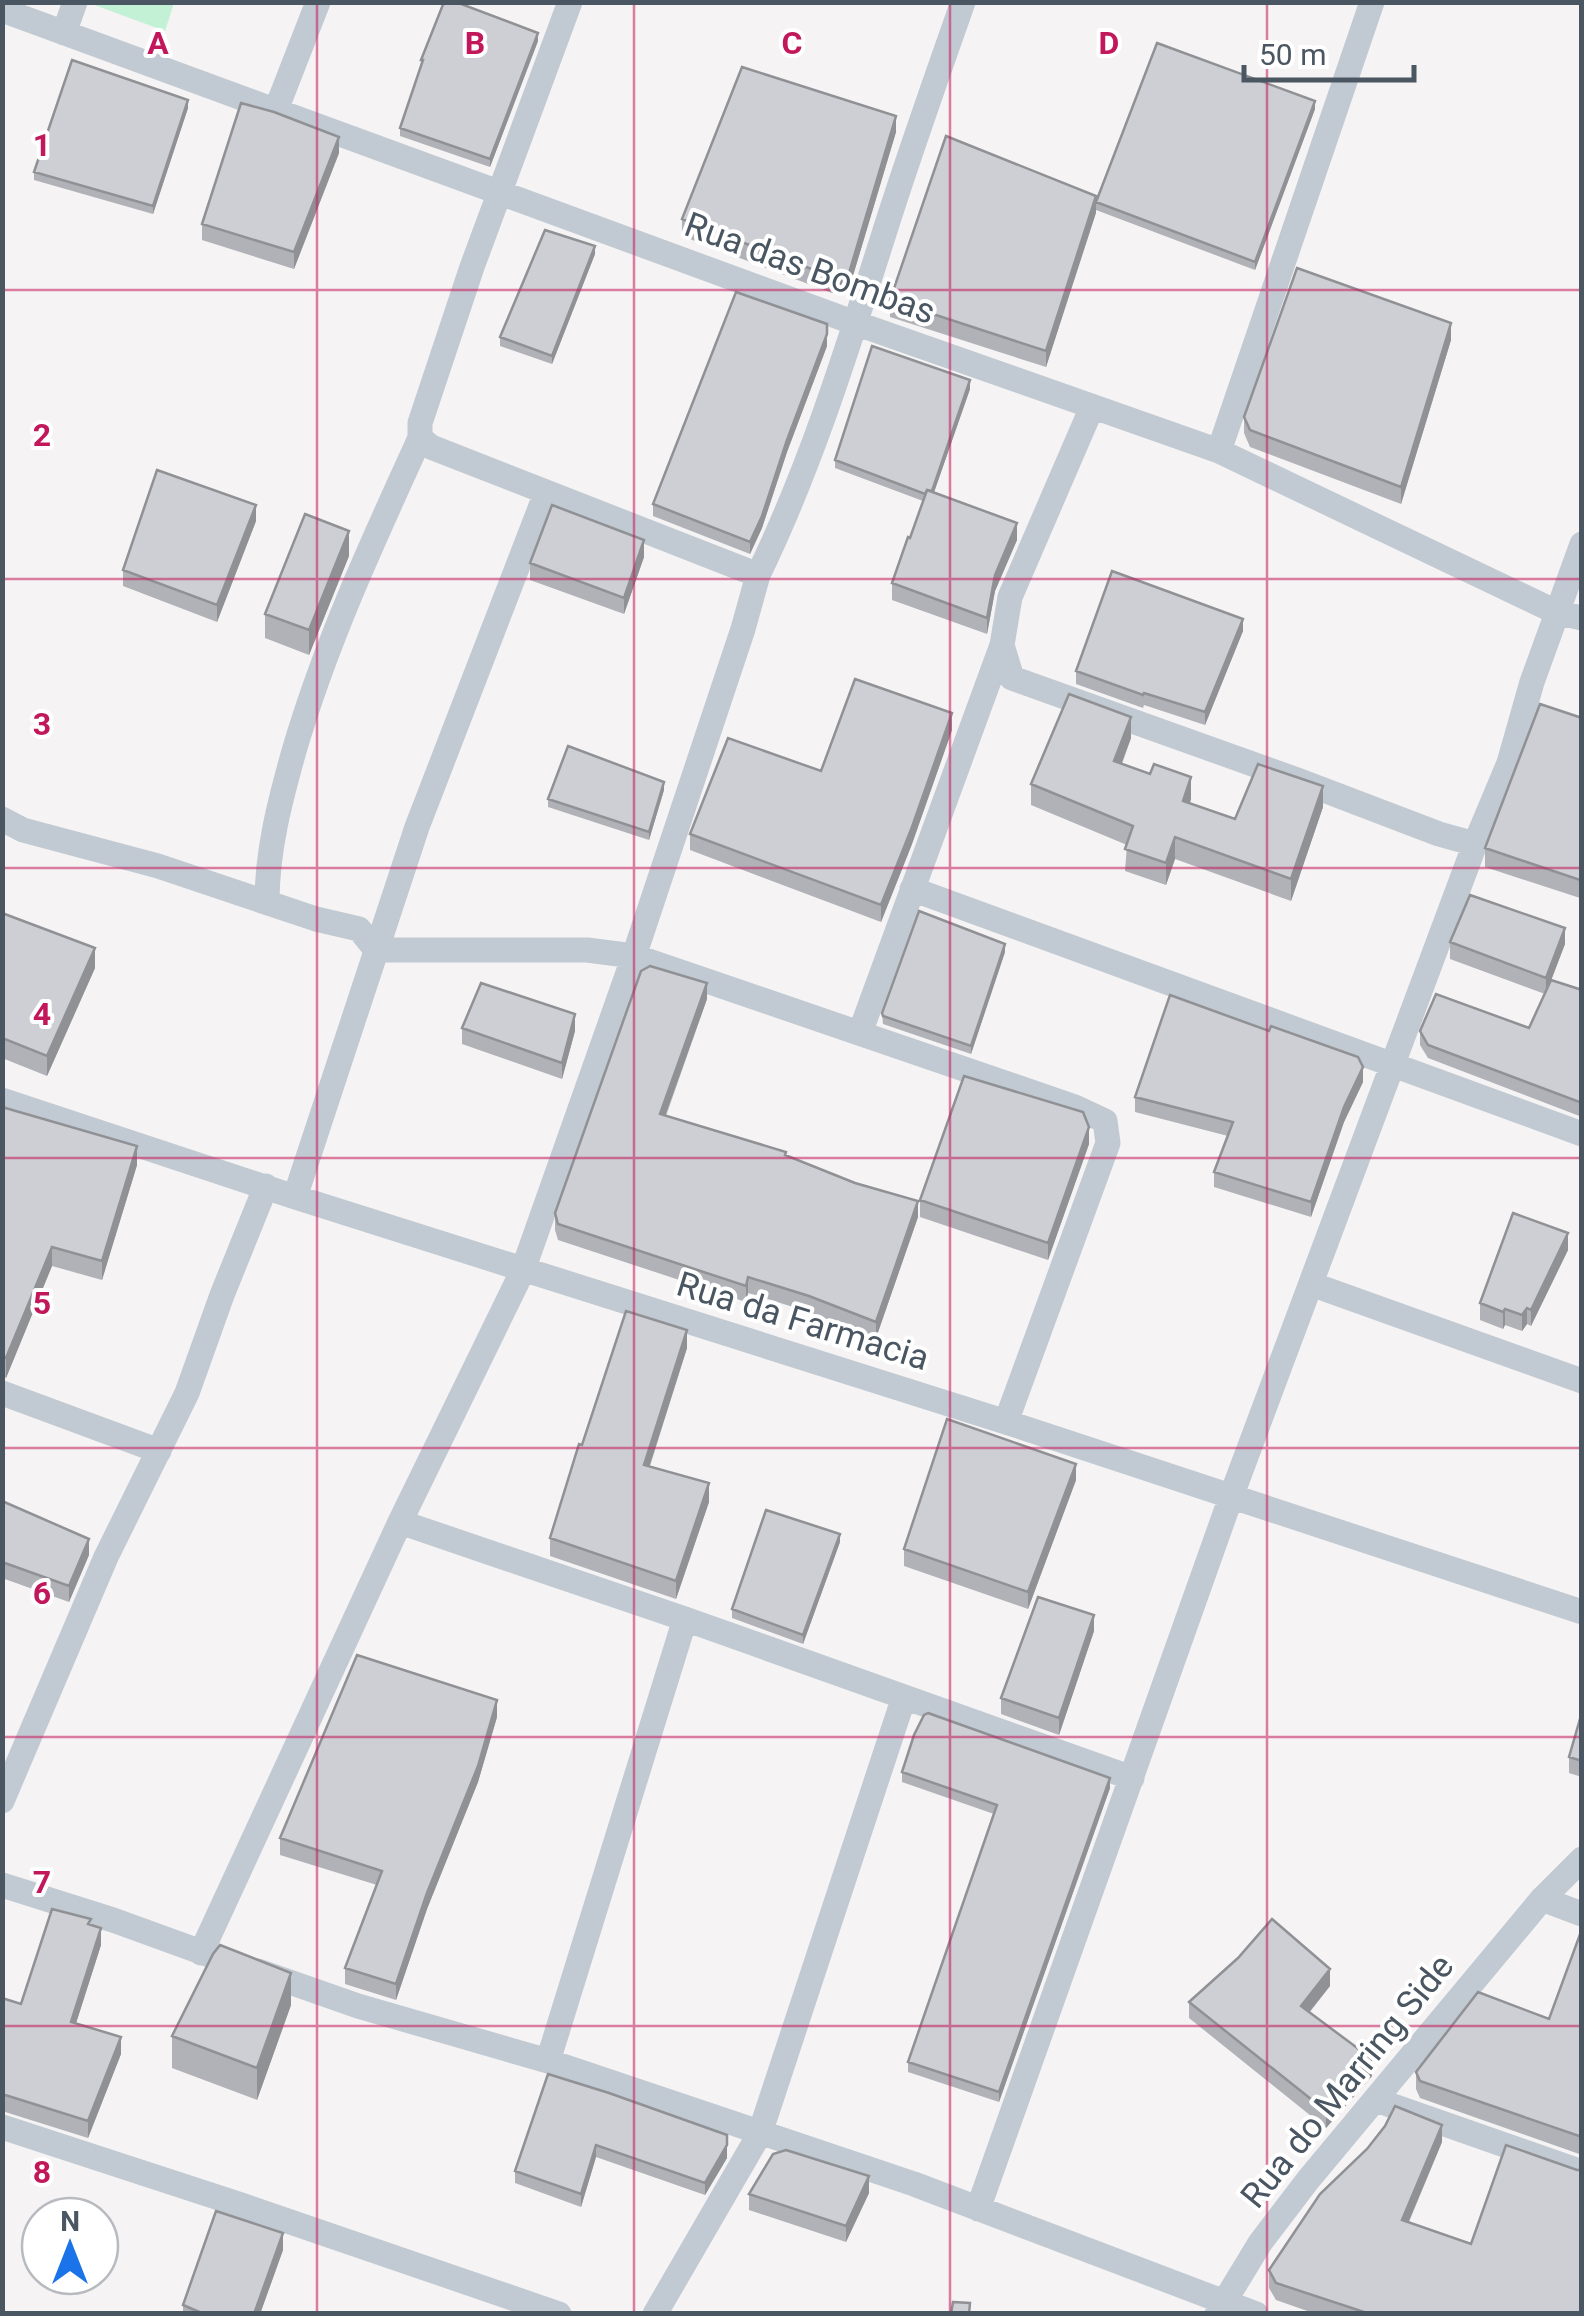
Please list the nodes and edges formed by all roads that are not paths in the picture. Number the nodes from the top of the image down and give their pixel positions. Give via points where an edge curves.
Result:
1 (74, 2) edge
2 (318, 2) edge
3 (570, 2) edge
4 (962, 2) edge
5 (1372, 2) edge
6 (2, 10) edge
7 (64, 32) junction
8 (276, 110) junction
9 (500, 192) junction
10 (855, 323) junction
11 (1092, 407) junction
12 (420, 438) junction
13 (1219, 452) junction
14 (546, 492) junction
15 (1582, 544) edge
16 (758, 575) junction
17 (1556, 612) junction
18 (1582, 618) edge
19 (1002, 645) junction
20 (2, 819) edge
21 (1475, 844) junction
22 (912, 888) junction
23 (266, 902) junction
24 (376, 950) junction
25 (634, 956) junction
26 (860, 1032) junction
27 (1393, 1064) junction
28 (2, 1100) edge
29 (1582, 1134) edge
30 (266, 1186) junction
31 (295, 1197) junction
32 (523, 1270) junction
33 (1311, 1284) junction
34 (1582, 1381) edge
35 (2, 1393) edge
36 (1006, 1422) junction
37 (159, 1451) junction
38 (1232, 1498) junction
39 (400, 1522) junction
40 (1582, 1612) edge
41 (685, 1618) junction
42 (904, 1697) junction
43 (1132, 1778) junction
44 (2, 1801) edge
45 (1582, 1859) edge
46 (2, 1885) edge
47 (1542, 1900) junction
48 (1582, 1914) edge
49 (200, 1952) junction
50 (548, 2061) junction
51 (1376, 2100) junction
52 (2, 2127) edge
53 (760, 2133) junction
54 (1582, 2172) edge
55 (978, 2209) junction
56 (1221, 2308) edge
57 (559, 2314) edge
58 (656, 2314) edge
59 (1256, 2314) edge

1 - 7 street
2 - 8 street
3 - 9 street
4 - 10 street
5 - 13 street
6 - 7 street, Rua das Bombas
7 - 8 street, Rua das Bombas
8 - 9 street, Rua das Bombas
9 - 10 street, Rua das Bombas
9 - 12 street
10 - 11 street, Rua das Bombas
10 - 16 street via 786,518
11 - 13 street, Rua das Bombas
11 - 19 street via 1010,596
12 - 14 street
12 - 23 street via 312,688 282,795
13 - 17 street, Rua das Bombas
14 - 16 street
14 - 24 street
15 - 17 street
16 - 25 street
17 - 18 street, Rua das Bombas
17 - 21 street via 1510,763
19 - 21 street via 1012,678
19 - 22 street
20 - 23 street
21 - 27 street
22 - 26 street
22 - 27 street
23 - 24 street via 359,929
24 - 25 street
24 - 31 street
25 - 26 street
25 - 32 street
26 - 36 street via 1105,1121 1108,1142
27 - 29 street
27 - 33 street
28 - 30 street, Rua da Farmacia
30 - 31 street, Rua da Farmacia
30 - 37 street
31 - 32 street, Rua da Farmacia
32 - 36 street, Rua da Farmacia
32 - 39 street
33 - 34 street
33 - 38 street
35 - 37 street
36 - 38 street, Rua da Farmacia
37 - 44 street
38 - 40 street, Rua da Farmacia
38 - 43 street
39 - 41 street
39 - 49 street
41 - 42 street
41 - 50 street
42 - 43 street
42 - 53 street
43 - 55 street
45 - 47 street, Rua do Marring Side
46 - 49 street
47 - 48 street
47 - 51 street, Rua do Marring Side
49 - 50 street
50 - 53 street
51 - 54 street
51 - 56 street, Rua do Marring Side via 1260,2243
52 - 57 street
53 - 55 street
53 - 58 street
55 - 56 street
56 - 59 street

